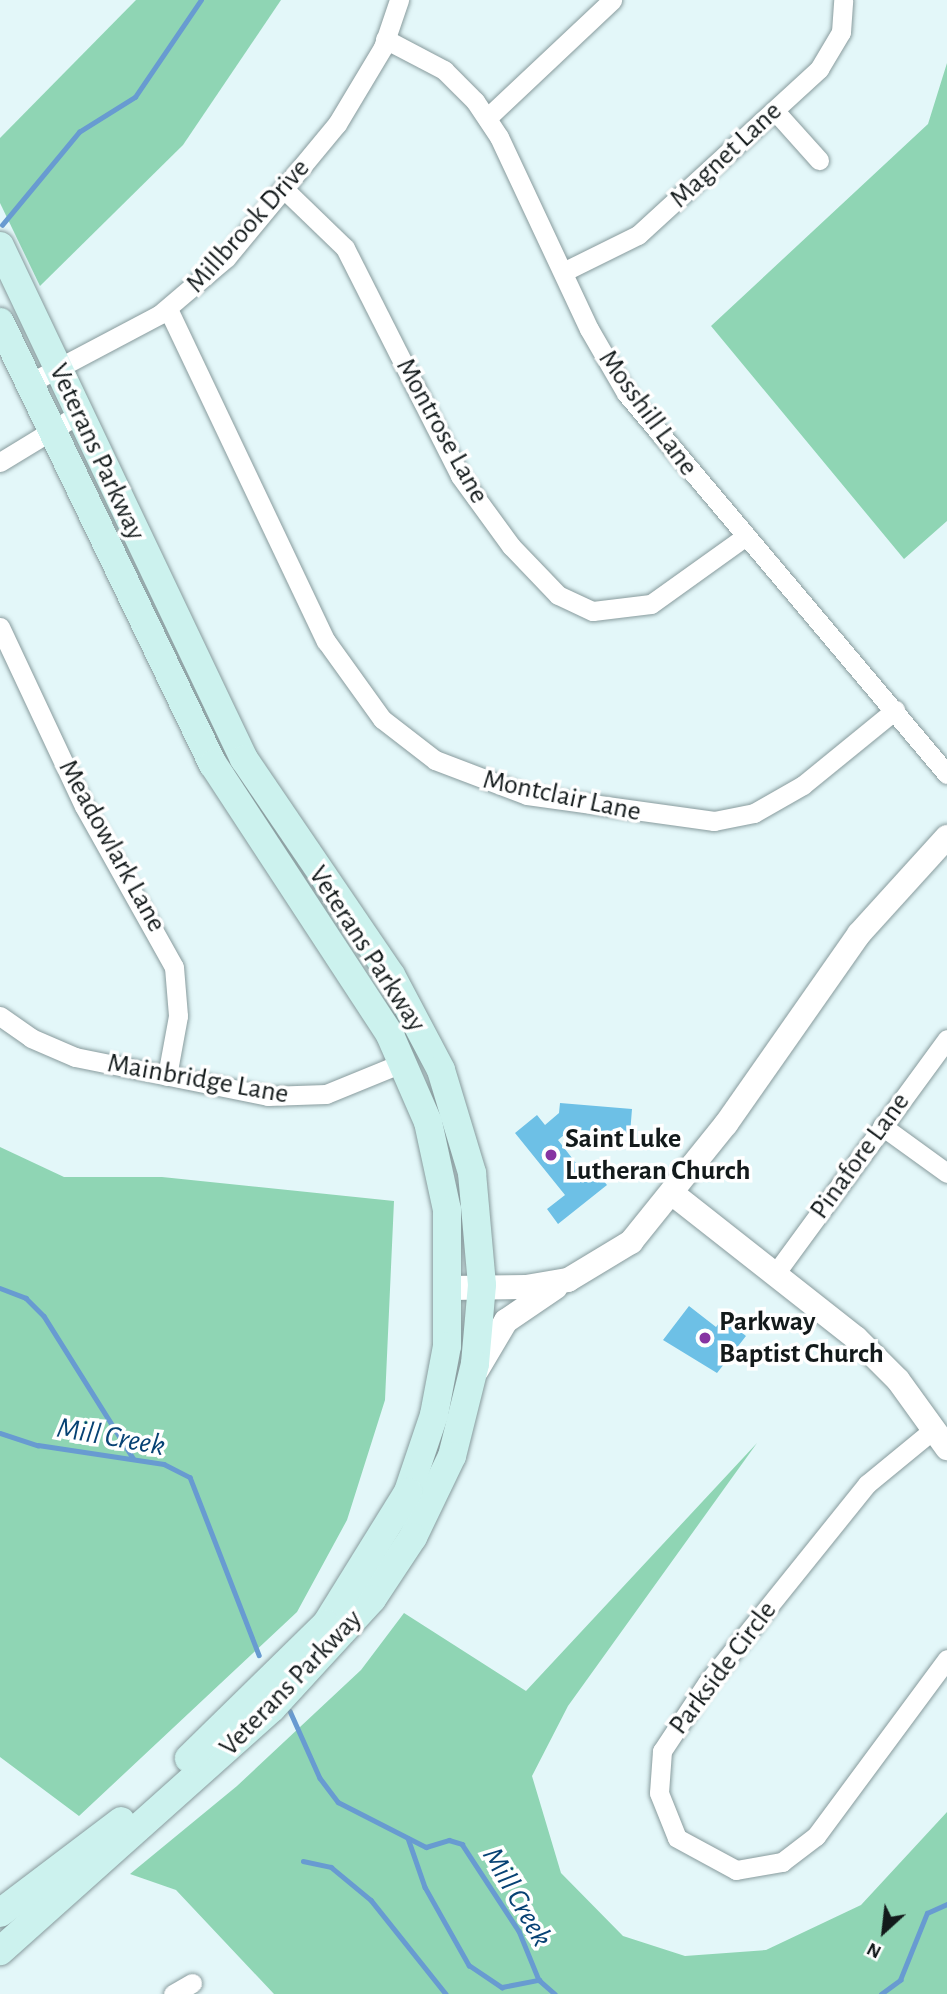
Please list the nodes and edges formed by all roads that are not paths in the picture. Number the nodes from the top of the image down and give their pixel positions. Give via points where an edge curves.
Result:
1 (399, 0) edge
2 (612, 0) edge
3 (842, 0) edge
4 (385, 39) junction
5 (775, 111) junction
6 (488, 118) junction
7 (819, 160) dead end
8 (285, 190) junction
9 (0, 246) edge
10 (563, 272) junction
11 (168, 309) junction
12 (0, 322) edge
13 (57, 367) junction
14 (28, 384) junction
15 (79, 414) junction
16 (52, 432) junction
17 (0, 462) edge
18 (746, 536) junction
19 (0, 627) edge
20 (895, 710) junction
21 (947, 774) edge
22 (947, 837) edge
23 (0, 1016) edge
24 (947, 1039) edge
25 (402, 1063) junction
26 (167, 1076) junction
27 (882, 1126) junction
28 (947, 1173) edge
29 (673, 1194) junction
30 (775, 1274) junction
31 (568, 1280) junction
32 (482, 1285) junction
33 (450, 1288) junction
34 (472, 1381) junction
35 (940, 1438) edge
36 (947, 1659) edge
37 (2, 1907) edge
38 (25, 1932) junction
39 (0, 1951) edge
40 (192, 1983) dead end
41 (173, 1994) edge

1 - 4 street, Millbrook Drive
2 - 6 street
3 - 5 street, Magnet Lane via 841,32 831,54
4 - 6 street, Mosshill Lane via 444,70
4 - 8 street, Millbrook Drive via 337,124
5 - 7 street
5 - 10 street, Magnet Lane via 638,235
6 - 10 street, Mosshill Lane
8 - 11 street, Millbrook Drive via 217,267
8 - 18 street, Montrose Lane via 345,248 460,476 511,546 558,596 593,611 651,604
9 - 13 main road, Veterans Parkway
10 - 18 street, Mosshill Lane via 626,393
11 - 13 street, Millbrook Drive
11 - 20 street, Montclair Lane via 326,641 382,719 435,760 479,781 527,795 714,821 754,813 803,785
12 - 14 main road, Veterans Parkway
13 - 14 street, Millbrook Drive
13 - 15 main road, Veterans Parkway
14 - 16 main road, Veterans Parkway
15 - 16 street
15 - 32 main road, Veterans Parkway via 244,759 391,975 441,1070 472,1173
16 - 17 street
16 - 25 main road, Veterans Parkway via 212,764 366,992
18 - 20 street, Mosshill Lane
19 - 26 street, Meadowlark Lane via 84,806 174,967 178,1016
20 - 21 street, Mosshill Lane
22 - 29 street via 859,934
23 - 26 street, Mainbridge Lane via 52,1049
24 - 27 street, Pinafore Lane
25 - 26 street, Mainbridge Lane via 326,1094 299,1097
25 - 33 main road, Veterans Parkway via 419,1095 442,1178
27 - 28 street
27 - 30 street, Pinafore Lane
29 - 30 street
29 - 31 street via 631,1242
30 - 35 street via 877,1359
31 - 32 street via 526,1287
31 - 34 street via 506,1321
32 - 33 street
32 - 34 main road, Veterans Parkway
33 - 37 main road, Veterans Parkway via 441,1381 410,1486 392,1525 326,1624 127,1816
34 - 38 main road, Veterans Parkway via 452,1456 433,1499 401,1556 336,1644
35 - 36 street, Parkside Circle via 867,1484 707,1683 662,1751 659,1793 677,1838 736,1870 782,1862 816,1836
37 - 38 street
38 - 39 main road, Veterans Parkway
40 - 41 street

